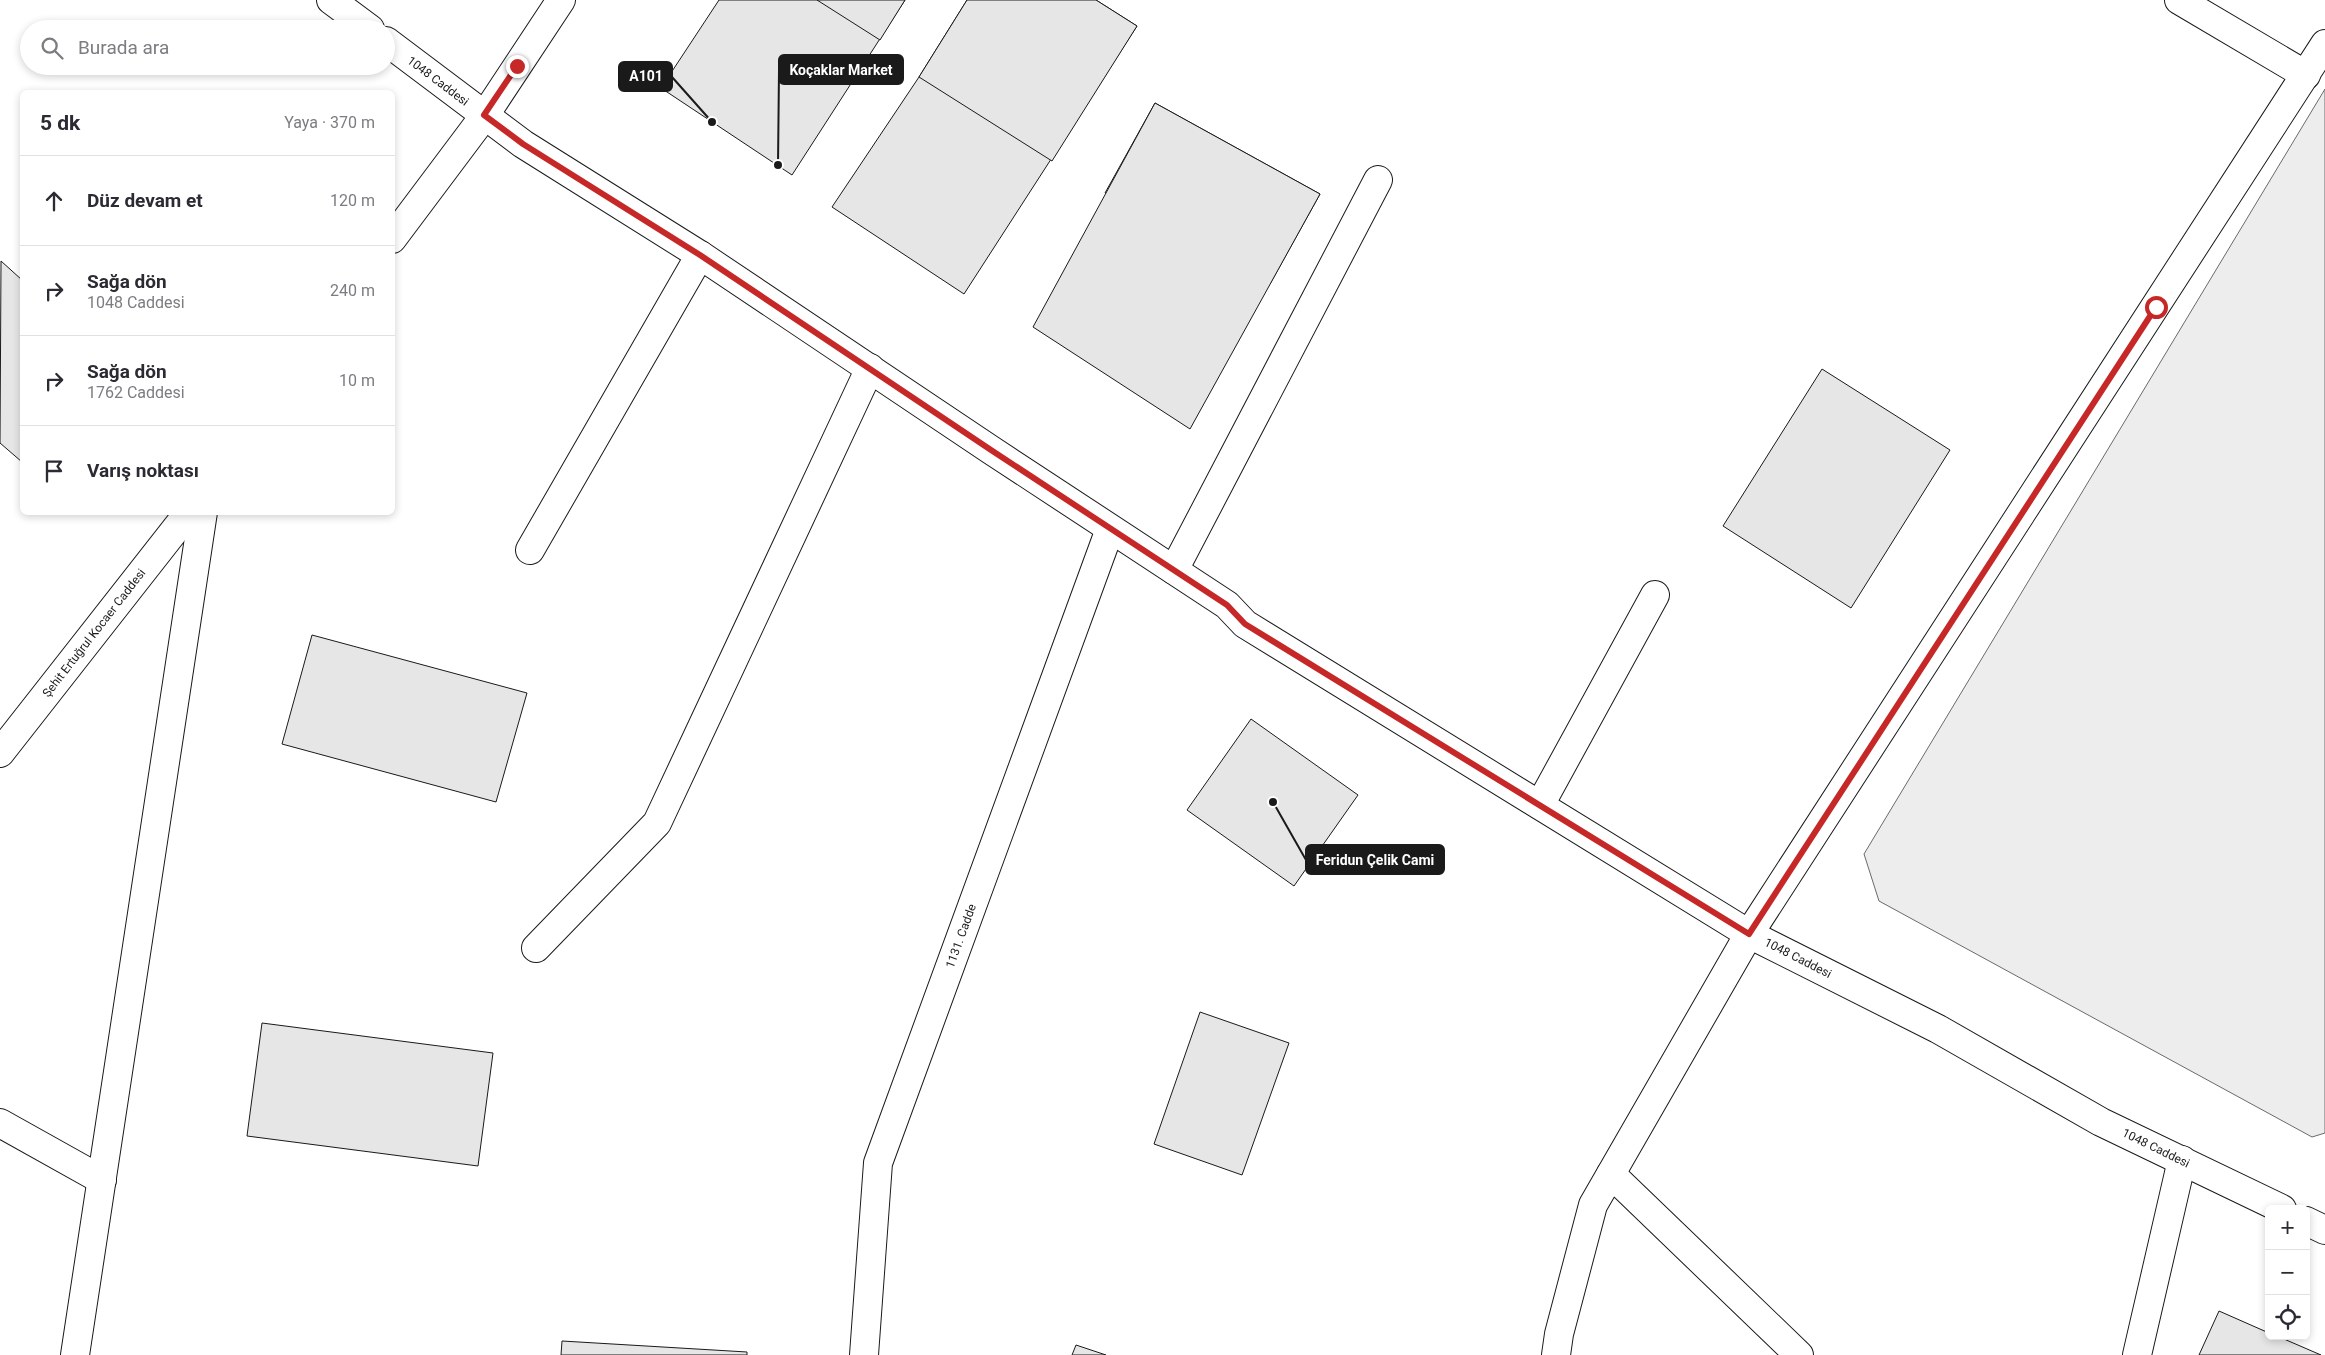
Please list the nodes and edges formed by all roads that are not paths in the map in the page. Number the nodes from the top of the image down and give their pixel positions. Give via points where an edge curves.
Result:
1 (331, 0) edge
2 (561, 0) edge
3 (2179, 0) edge
4 (358, 20) edge
5 (2325, 44) edge
6 (395, 48) edge
7 (2306, 76) junction
8 (484, 115) junction
9 (1378, 180) dead end
10 (395, 235) edge
11 (700, 255) junction
12 (870, 368) junction
13 (187, 515) edge
14 (203, 515) edge
15 (1110, 529) junction
16 (530, 550) dead end
17 (1174, 570) junction
18 (1655, 595) dead end
19 (0, 753) edge
20 (1540, 805) junction
21 (1749, 934) junction
22 (536, 948) dead end
23 (0, 1123) edge
24 (2182, 1160) junction
25 (1611, 1174) junction
26 (102, 1180) junction
27 (2274, 1205) edge
28 (2310, 1222) edge
29 (2325, 1230) edge
30 (81, 1353) edge
31 (864, 1355) edge
32 (1556, 1355) edge
33 (1800, 1355) edge
34 (2137, 1355) edge

1 - 4 street
2 - 8 street
3 - 7 street
5 - 7 street
6 - 8 street, 1048 Caddesi
7 - 21 street
8 - 10 street
8 - 11 street, 1048 Caddesi via 523,144
9 - 17 street
11 - 12 street, 1048 Caddesi
11 - 16 street
12 - 15 street, 1048 Caddesi
12 - 22 street via 657,823
13 - 19 street, Şehit Ertuğrul Kocaer Caddesi
14 - 26 street
15 - 17 street, 1048 Caddesi
15 - 31 street, 1131. Cadde via 878,1162
17 - 20 street, 1048 Caddesi via 1227,605 1245,624
18 - 20 street
20 - 21 street, 1048 Caddesi
21 - 24 street, 1048 Caddesi via 1938,1029 2101,1122
21 - 25 street
23 - 26 street
24 - 27 street, 1048 Caddesi
24 - 34 street
25 - 32 street via 1593,1205
25 - 33 street
26 - 30 street
28 - 29 street

